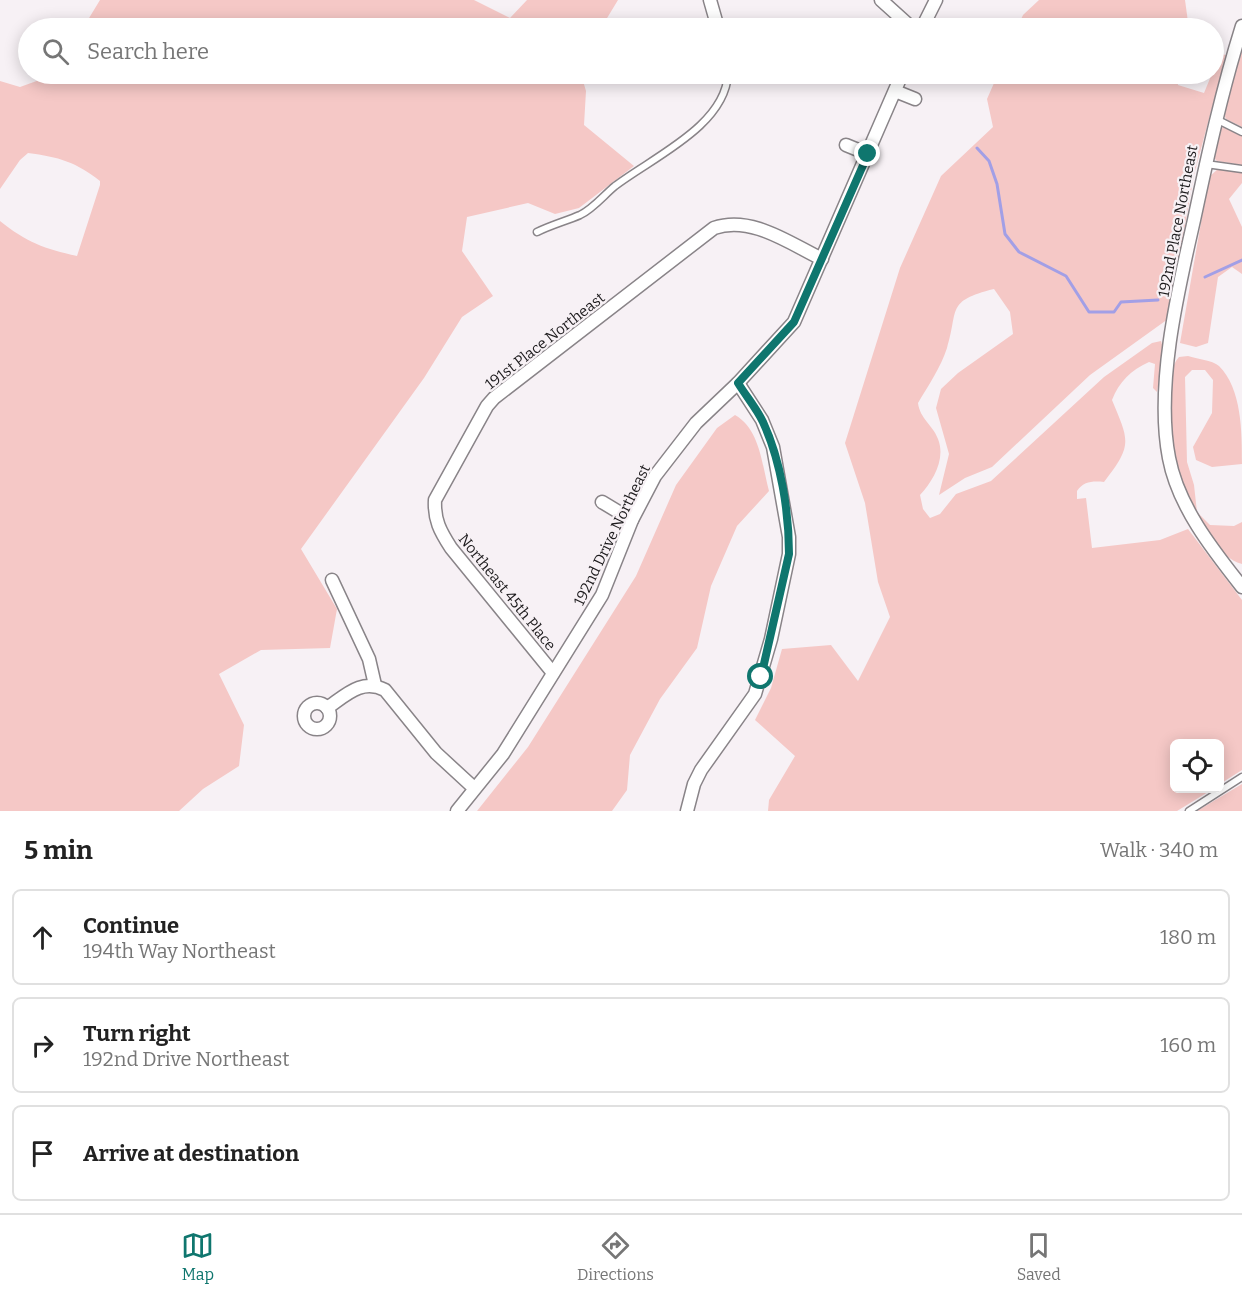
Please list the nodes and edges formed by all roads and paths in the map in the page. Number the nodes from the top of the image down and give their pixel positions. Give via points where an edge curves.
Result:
1 (710, 0) edge
2 (881, 0) edge
3 (936, 0) edge
4 (715, 18) edge
5 (901, 18) edge
6 (927, 18) edge
7 (1242, 26) edge
8 (728, 84) edge
9 (898, 84) edge
10 (895, 91) junction
11 (915, 99) dead end
12 (1216, 118) junction
13 (1242, 132) edge
14 (846, 145) dead end
15 (868, 154) junction
16 (1206, 164) junction
17 (1242, 169) edge
18 (537, 232) dead end
19 (822, 259) junction
20 (738, 383) junction
21 (602, 502) dead end
22 (632, 520) junction
23 (439, 529) joint
24 (332, 580) dead end
25 (1240, 581) edge
26 (553, 673) junction
27 (375, 685) junction
28 (327, 708) dead end
29 (1242, 777) edge
30 (474, 788) junction
31 (457, 811) edge
32 (687, 811) edge
33 (1189, 811) edge

1 - 4 street
2 - 5 street
3 - 6 street
7 - 12 street, 192nd Place Northeast
8 - 18 lane via 702,124 581,215
9 - 10 street, 192nd Drive Northeast
10 - 11 street
10 - 15 street, 192nd Drive Northeast
12 - 13 lane
12 - 16 street, 192nd Place Northeast
14 - 15 street
15 - 19 street, 192nd Drive Northeast
16 - 17 lane
16 - 25 street, 192nd Place Northeast via 1181,280 1169,358 1165,426 1169,459 1191,515
19 - 20 street, 192nd Drive Northeast via 794,322
19 - 23 street, 191st Place Northeast via 754,226 714,228 487,406 435,500
20 - 22 street, 192nd Drive Northeast via 672,452
20 - 32 street via 762,420 773,447 789,554 755,694 701,770
21 - 22 street
22 - 26 street, 192nd Drive Northeast via 602,595
23 - 26 street, Northeast 45th Place
24 - 27 street via 369,659
26 - 30 street, 192nd Drive Northeast via 503,754
27 - 28 street via 363,685
27 - 30 street via 394,699 436,753
29 - 33 lane
30 - 31 street, 192nd Drive Northeast

